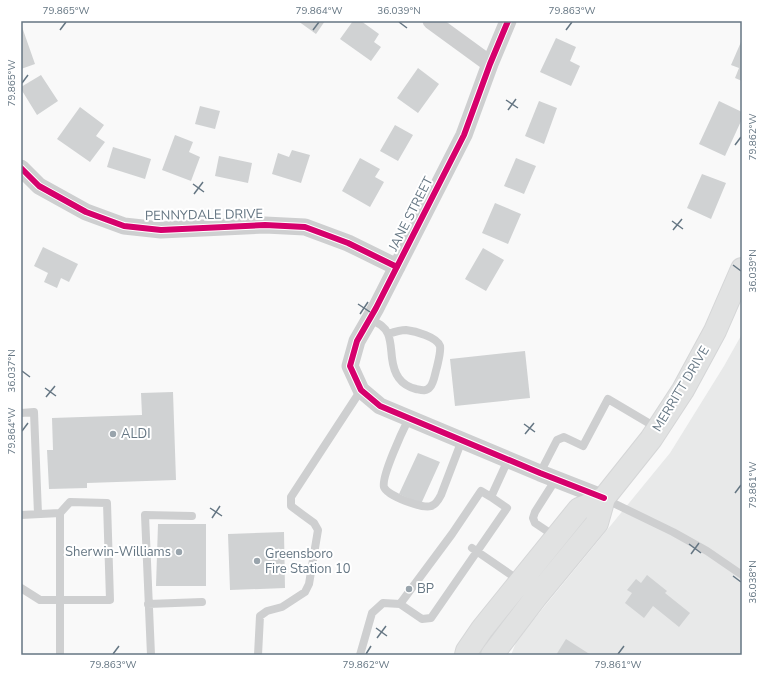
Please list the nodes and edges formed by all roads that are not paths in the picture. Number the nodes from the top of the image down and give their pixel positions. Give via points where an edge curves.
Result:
1 (431, 21) edge
2 (508, 21) edge
3 (490, 64) junction
4 (21, 168) edge
5 (397, 267) junction
6 (742, 269) edge
7 (369, 319) junction
8 (388, 334) junction
9 (361, 390) junction
10 (21, 413) edge
11 (408, 418) junction
12 (657, 429) junction
13 (462, 440) junction
14 (508, 460) junction
15 (540, 473) junction
16 (556, 479) junction
17 (490, 497) junction
18 (604, 498) junction
19 (60, 513) junction
20 (38, 514) junction
21 (21, 515) edge
22 (192, 516) dead end
23 (556, 538) junction
24 (475, 550) junction
25 (742, 575) edge
26 (520, 582) junction
27 (21, 588) edge
28 (61, 600) junction
29 (202, 602) dead end
30 (148, 604) junction
31 (400, 604) junction
32 (60, 655) edge
33 (151, 655) edge
34 (258, 655) edge
35 (360, 655) edge
36 (466, 655) edge
37 (492, 655) edge

1 - 3 street
2 - 3 street, JANE STREET
3 - 5 street, JANE STREET via 464,135
4 - 5 street, PENNYDALE DRIVE via 39,186 86,212 124,226 161,230 265,225 305,228 348,243
5 - 7 street, JANE STREET
6 - 12 main road, MERRITT DRIVE via 715,331 683,390
7 - 8 lane via 383,326
7 - 9 street, JANE STREET via 356,341 350,366
8 - 8 lane via 397,378 412,388 422,391 428,389 436,369 440,348 434,338 406,330
9 - 11 street, JANE STREET via 380,406
9 - 34 lane via 291,497 291,506 314,523 318,530 309,584 299,596 260,616
10 - 20 lane via 34,412
11 - 13 street, JANE STREET
11 - 13 lane via 384,482 384,488 389,493 404,500 429,507 438,500
12 - 15 lane via 608,399 584,446 564,437 557,440
12 - 18 main road, MERRITT DRIVE
13 - 14 street, JANE STREET
14 - 15 street, JANE STREET
14 - 17 lane
15 - 16 street, JANE STREET
16 - 18 street, JANE STREET
16 - 23 lane via 532,518
17 - 24 lane via 507,508
17 - 31 lane via 481,491 468,516 442,554
18 - 23 main road, MERRITT DRIVE via 579,509
18 - 25 lane via 673,532
18 - 37 main road, MERRITT DRIVE via 597,523
19 - 20 lane
19 - 28 lane
19 - 28 lane via 70,502 107,503 110,600
20 - 21 lane
22 - 30 lane via 145,516
23 - 26 main road, MERRITT DRIVE
24 - 26 lane
24 - 31 lane via 439,600 431,618 422,619
26 - 36 main road, MERRITT DRIVE via 482,629
27 - 28 lane via 40,600
28 - 32 lane
29 - 30 lane
30 - 33 lane
31 - 35 lane via 383,603 372,612

